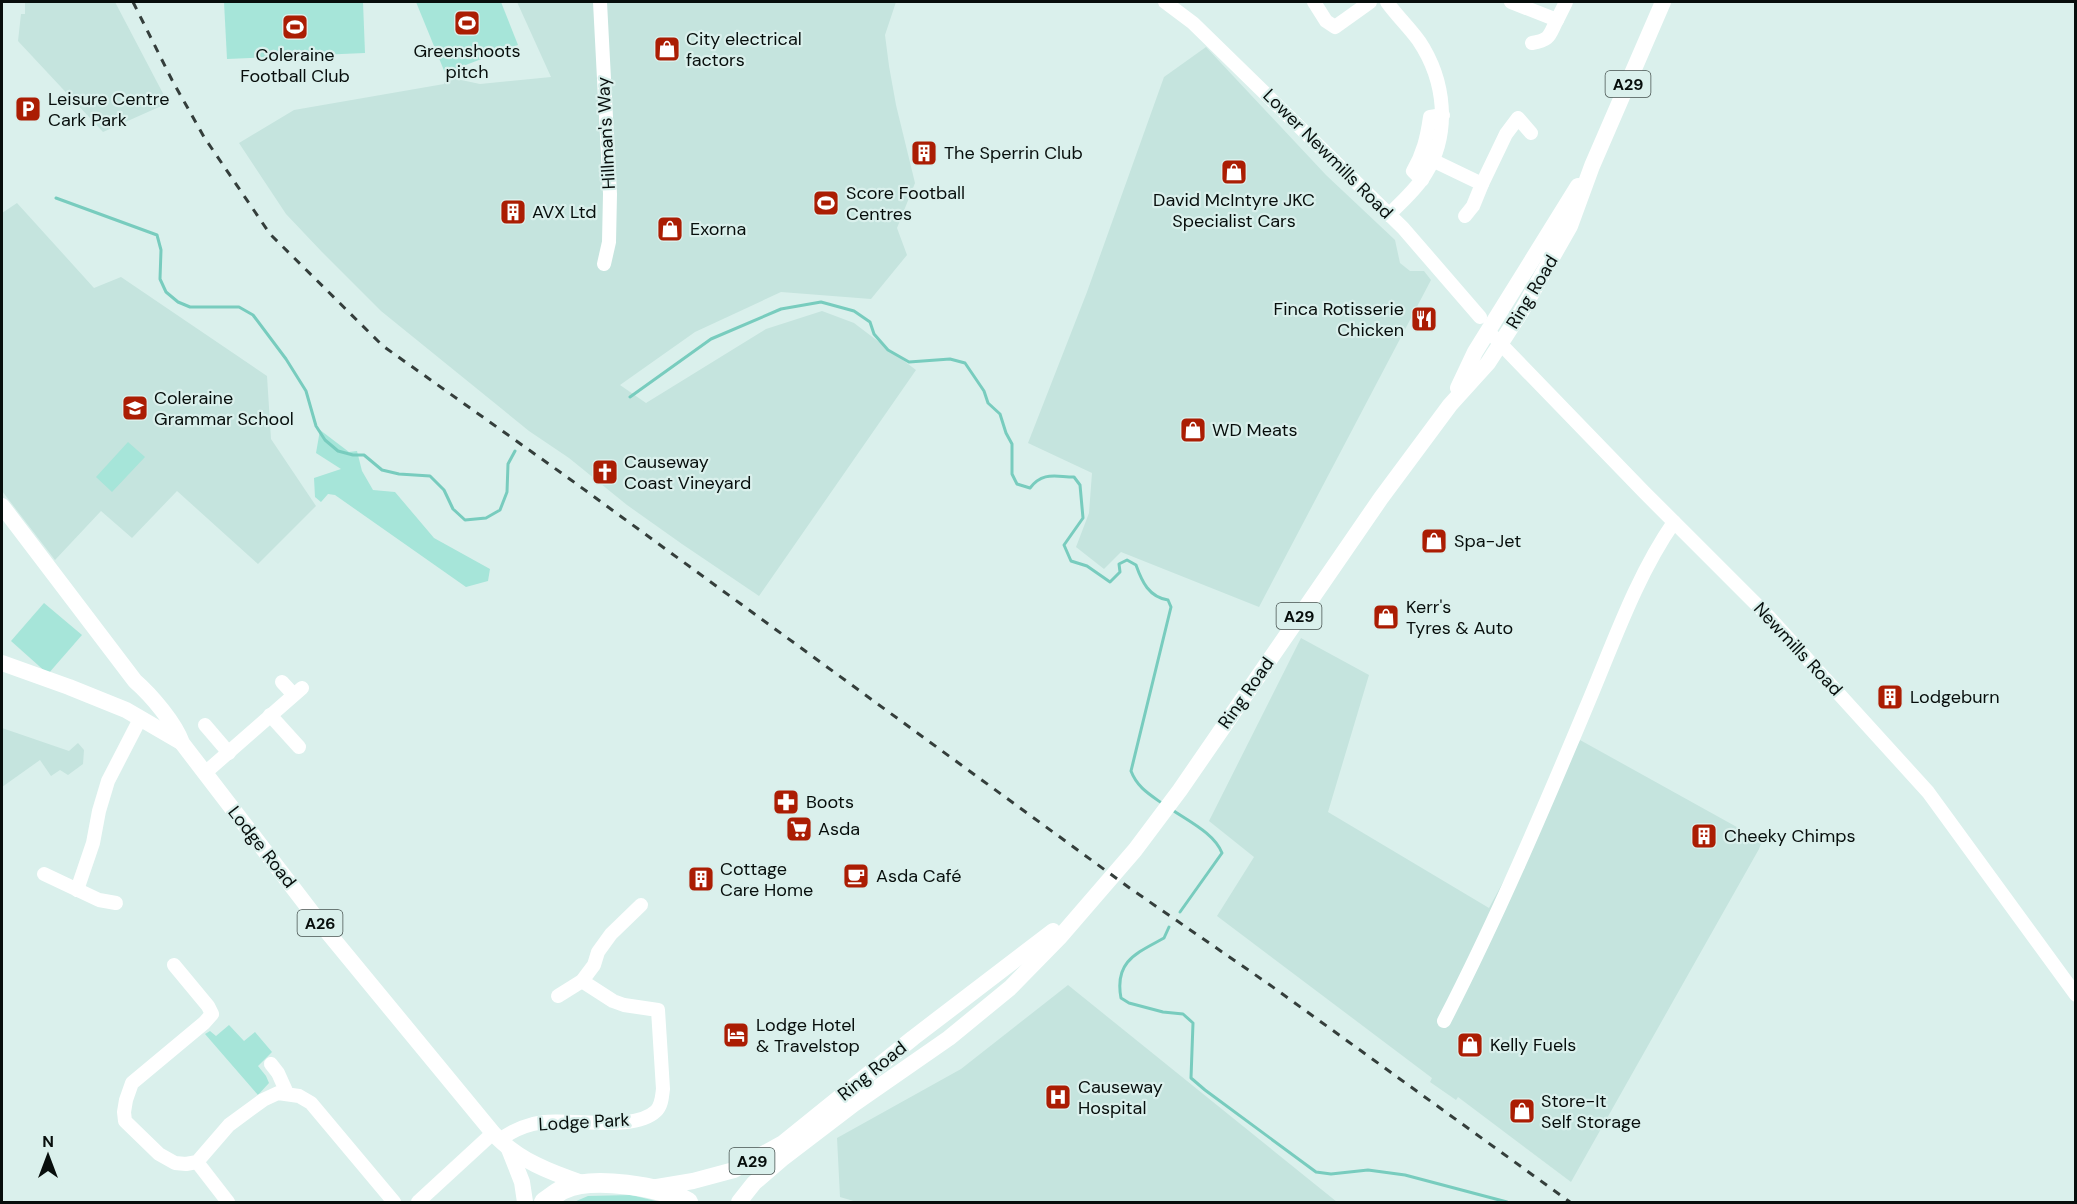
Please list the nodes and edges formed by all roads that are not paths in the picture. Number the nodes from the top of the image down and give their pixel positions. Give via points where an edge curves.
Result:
1 (600, 2) edge
2 (1166, 2) edge
3 (1314, 2) edge
4 (1370, 2) edge
5 (1387, 2) edge
6 (1511, 2) edge
7 (1566, 2) edge
8 (1663, 2) edge
9 (1557, 20) junction
10 (1532, 43) dead end
11 (1443, 115) junction
12 (1532, 133) dead end
13 (1432, 160) junction
14 (1592, 166) junction
15 (1422, 180) junction
16 (1482, 184) junction
17 (1389, 215) junction
18 (1465, 216) dead end
19 (604, 264) dead end
20 (1484, 324) junction
21 (1501, 343) junction
22 (1450, 405) junction
23 (2, 506) edge
24 (1674, 522) junction
25 (2, 663) edge
26 (282, 682) dead end
27 (136, 686) junction
28 (133, 715) junction
29 (270, 715) junction
30 (205, 725) dead end
31 (182, 743) junction
32 (299, 747) dead end
33 (229, 753) junction
34 (206, 772) junction
35 (44, 874) dead end
36 (77, 890) junction
37 (117, 903) dead end
38 (641, 905) dead end
39 (1076, 917) junction
40 (1059, 938) junction
41 (174, 965) dead end
42 (582, 981) junction
43 (2076, 995) edge
44 (558, 996) dead end
45 (1444, 1021) dead end
46 (947, 1027) dead end
47 (271, 1064) dead end
48 (287, 1093) junction
49 (501, 1141) junction
50 (197, 1162) junction
51 (585, 1184) junction
52 (650, 1188) junction
53 (228, 1203) edge
54 (394, 1203) edge
55 (417, 1203) edge
56 (525, 1203) edge
57 (544, 1203) edge
58 (688, 1203) edge
59 (740, 1203) edge

1 - 19 street, Hillman's Way via 610,194 609,242
2 - 17 street, Lower Newmills Road via 1193,22
3 - 4 street via 1326,21 1335,27
5 - 11 street via 1419,42 1437,81
6 - 9 street
7 - 9 street
8 - 14 main road, Ring Road / A29
9 - 10 street via 1550,37
11 - 13 street
11 - 15 street via 1430,117 1422,156 1413,171
12 - 16 street via 1518,118
13 - 15 street
13 - 16 street
14 - 20 main road, Ring Road / A29
14 - 21 main road, Ring Road / A29 via 1570,226
15 - 17 street
16 - 18 street
17 - 20 street, Lower Newmills Road
20 - 21 street, Newmills Road
20 - 22 main road, Ring Road / A29
21 - 22 main road, Ring Road / A29
21 - 24 street, Newmills Road
22 - 39 main road, Ring Road / A29 via 1381,498 1163,814
23 - 27 main road, Lodge Road / A26
24 - 43 street, Newmills Road via 1769,617 1928,792
24 - 45 street via 1629,607 1532,835
25 - 28 main road, A26
26 - 29 street via 297,691
27 - 28 main road, Lodge Road / A26 via 145,705
27 - 31 main road, Lodge Road / A26 via 145,689
28 - 31 main road, A26
28 - 36 street via 108,781
29 - 32 street
29 - 33 street
30 - 33 street
31 - 34 main road, Lodge Road / A26
33 - 34 street
34 - 49 main road, Lodge Road / A26 via 327,932
35 - 36 street
36 - 37 street
38 - 42 street via 611,934
39 - 40 main road, Ring Road / A29
39 - 52 main road, Ring Road / A29 via 913,1038 783,1143 734,1170
40 - 46 main road
40 - 59 main road, Ring Road / A29 via 1010,988 782,1159 754,1183
41 - 50 street via 216,1018 204,1023 132,1083 125,1121 159,1154 175,1163
42 - 44 street
42 - 49 street, Lodge Park via 613,1001 658,1010 663,1077 658,1110 645,1118 622,1122 534,1123
47 - 48 street
48 - 50 street via 263,1100 229,1125
48 - 54 street via 311,1103
49 - 51 main road, Lodge Road / A26 via 554,1173
49 - 55 street, Lodge Park
49 - 56 main road, Lodge Road / A26 via 522,1182
50 - 53 street
51 - 52 highway, A29
51 - 57 highway, A29 via 564,1189
52 - 58 highway, A29

